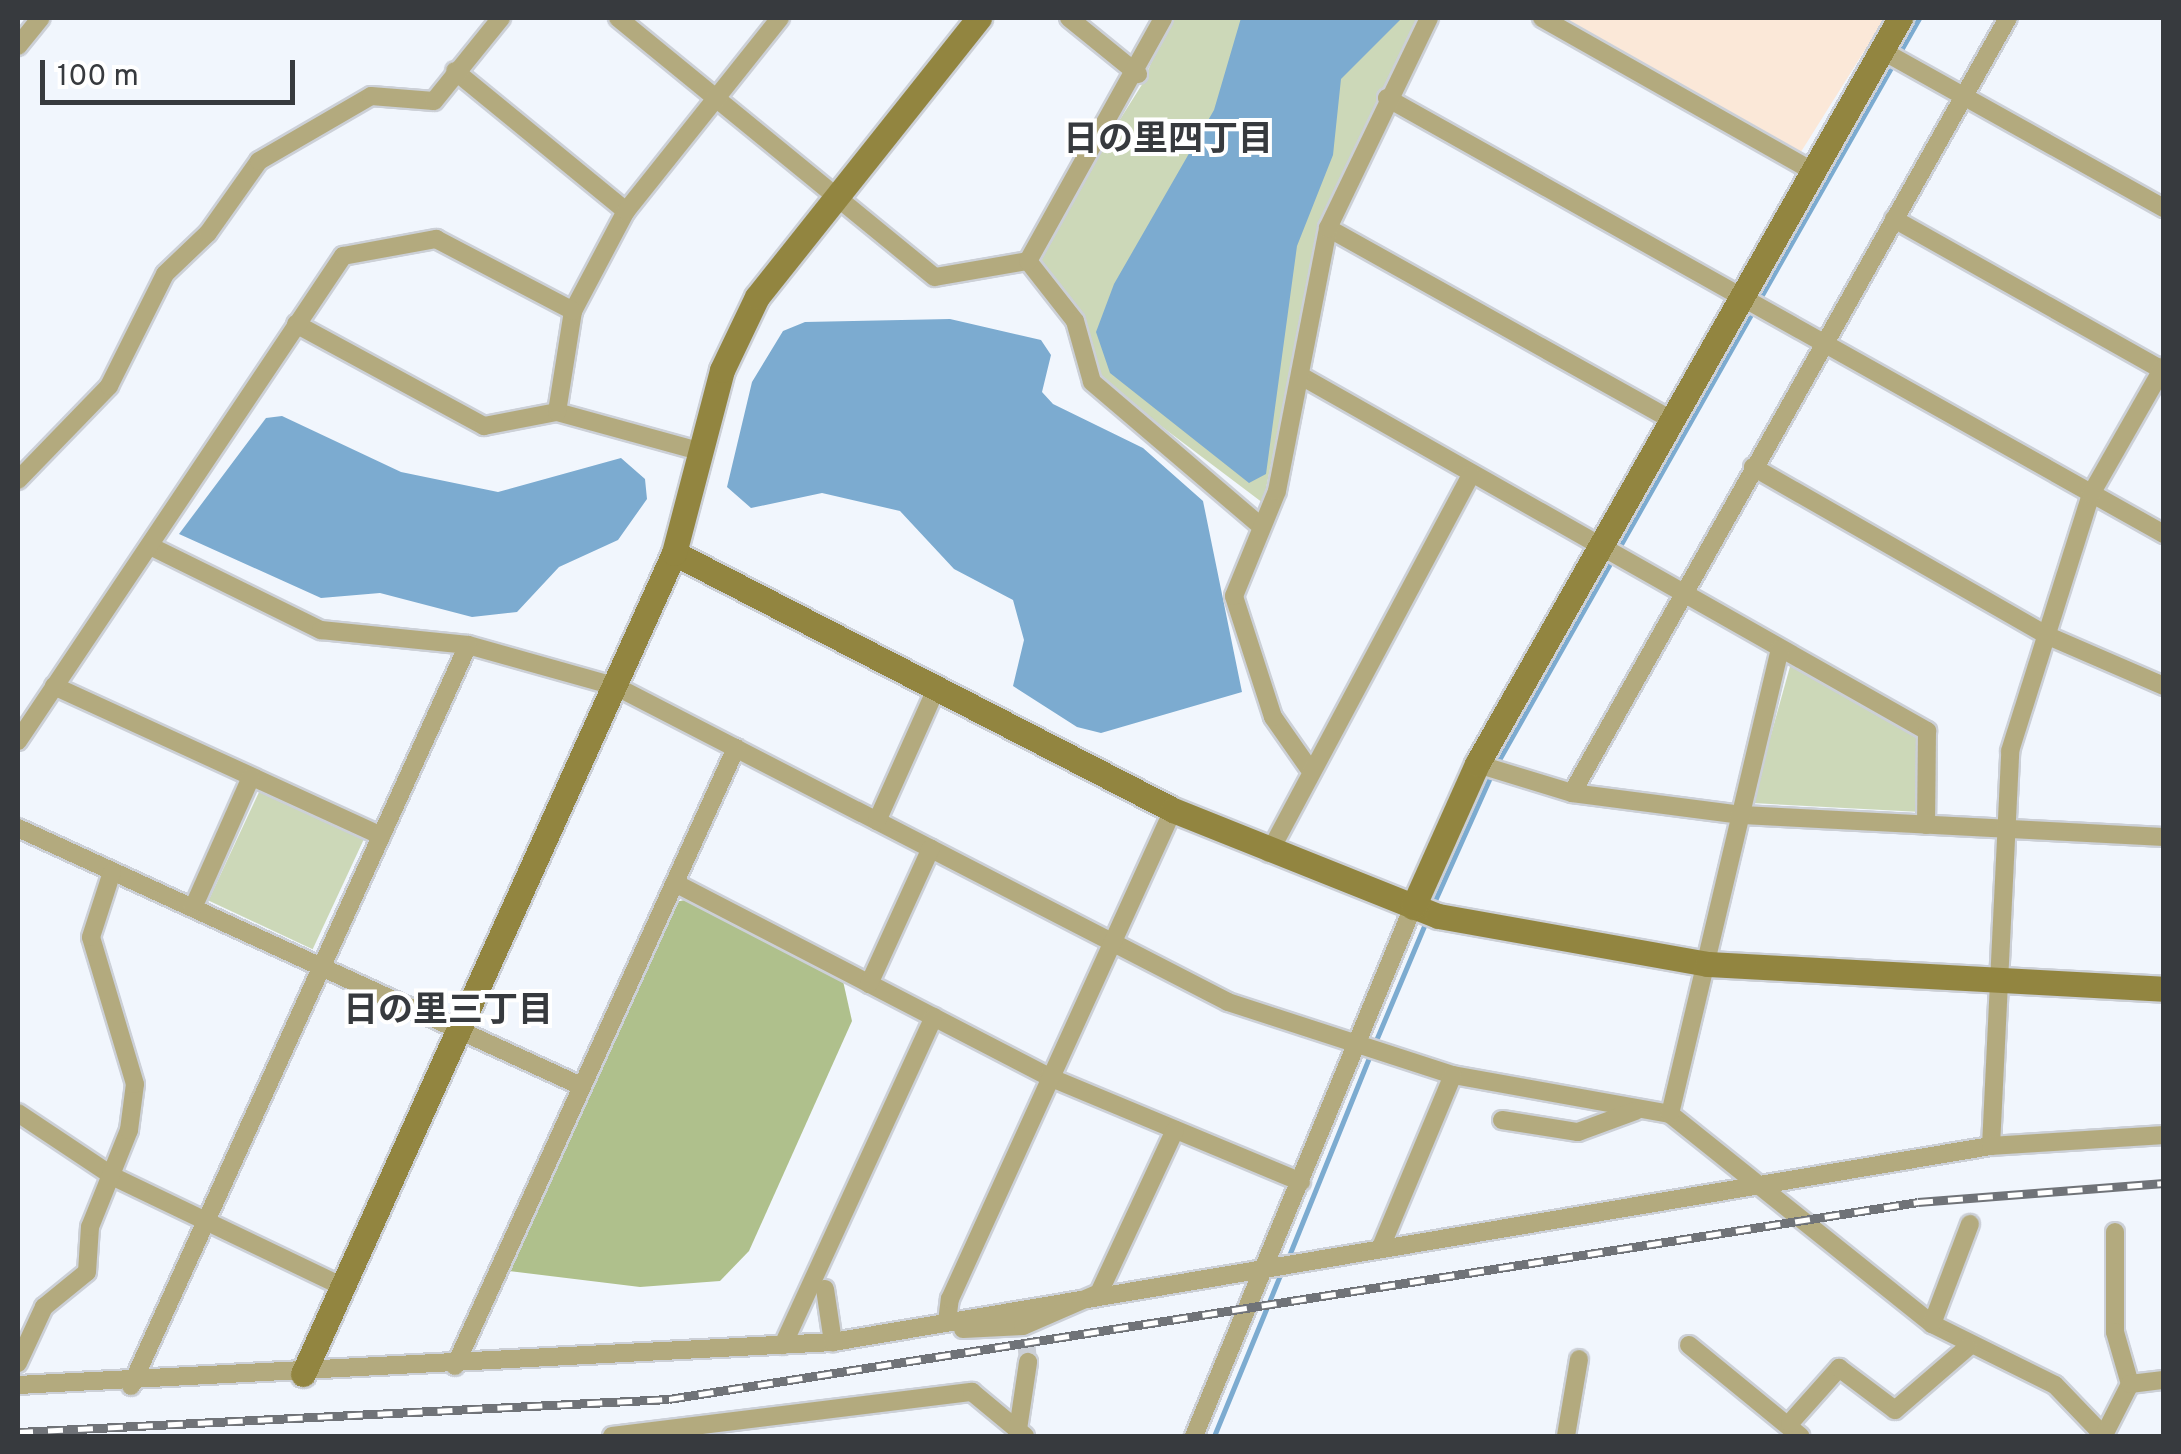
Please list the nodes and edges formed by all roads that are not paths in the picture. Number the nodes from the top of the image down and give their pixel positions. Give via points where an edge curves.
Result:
1 (41, 18) edge
2 (501, 18) edge
3 (618, 18) edge
4 (780, 18) edge
5 (978, 18) edge
6 (1070, 18) edge
7 (1163, 18) edge
8 (1430, 18) edge
9 (1542, 18) edge
10 (1900, 18) edge
11 (2008, 18) edge
12 (18, 46) edge
13 (1882, 50) junction
14 (455, 71) junction
15 (1138, 74) junction
16 (1964, 94) junction
17 (714, 98) junction
18 (1386, 98) junction
19 (1812, 171) junction
20 (833, 195) junction
21 (2164, 208) edge
22 (626, 211) junction
23 (1894, 219) junction
24 (1328, 228) junction
25 (1028, 261) junction
26 (1742, 297) junction
27 (573, 311) junction
28 (296, 324) junction
29 (1823, 344) junction
30 (2163, 369) edge
31 (1301, 376) junction
32 (557, 412) junction
33 (1671, 420) junction
34 (700, 452) junction
35 (25, 459) edge
36 (1753, 468) junction
37 (1471, 474) junction
38 (18, 480) edge
39 (2091, 494) junction
40 (1257, 523) junction
41 (2164, 534) edge
42 (150, 546) junction
43 (1599, 546) junction
44 (674, 553) junction
45 (1682, 592) junction
46 (2046, 635) junction
47 (468, 645) junction
48 (1780, 649) junction
49 (54, 686) junction
50 (2164, 686) edge
51 (618, 687) junction
52 (937, 687) junction
53 (18, 740) edge
54 (736, 748) junction
55 (1308, 767) junction
56 (1487, 768) junction
57 (251, 776) junction
58 (1572, 792) junction
59 (1173, 810) junction
60 (1742, 816) junction
61 (877, 821) junction
62 (1926, 825) junction
63 (18, 828) edge
64 (2008, 829) junction
65 (381, 836) junction
66 (2164, 837) edge
67 (931, 848) junction
68 (1269, 853) junction
69 (112, 872) junction
70 (674, 883) junction
71 (193, 908) junction
72 (1423, 911) junction
73 (1111, 942) junction
74 (1706, 964) junction
75 (320, 968) junction
76 (2001, 981) junction
77 (870, 984) junction
78 (2164, 989) edge
79 (934, 1017) junction
80 (461, 1030) junction
81 (1365, 1052) junction
82 (1453, 1075) junction
83 (1049, 1077) junction
84 (582, 1086) junction
85 (1635, 1112) junction
86 (18, 1113) edge
87 (1670, 1114) junction
88 (1502, 1120) dead end
89 (1175, 1130) junction
90 (2164, 1135) edge
91 (1991, 1146) junction
92 (114, 1178) junction
93 (1301, 1182) junction
94 (1760, 1184) junction
95 (204, 1224) junction
96 (1970, 1224) dead end
97 (2115, 1232) dead end
98 (1381, 1247) junction
99 (1278, 1265) junction
100 (341, 1286) junction
101 (825, 1289) dead end
102 (1099, 1293) junction
103 (947, 1322) junction
104 (1932, 1324) junction
105 (833, 1342) junction
106 (783, 1346) junction
107 (1689, 1346) dead end
108 (1968, 1346) junction
109 (1578, 1359) dead end
110 (1028, 1362) tunnel mouth
111 (18, 1363) edge
112 (455, 1366) junction
113 (302, 1374) junction
114 (2164, 1380) edge
115 (2130, 1384) junction
116 (18, 1385) edge
117 (131, 1386) junction
118 (1795, 1430) edge
119 (1020, 1434) edge
120 (612, 1436) edge
121 (1194, 1436) edge
122 (1566, 1436) edge
123 (2104, 1436) edge

1 - 12 street
2 - 14 street
3 - 17 street
4 - 17 street
5 - 20 street
6 - 15 street
7 - 15 street
8 - 18 street
9 - 19 street
10 - 13 street
11 - 16 street
13 - 16 street
13 - 19 street
14 - 22 street
14 - 35 street via 434,102 372,96 259,161 164,274 109,386
15 - 25 street
16 - 21 street
16 - 23 street
17 - 20 street
17 - 22 street
18 - 24 street
18 - 26 street
19 - 26 street
20 - 25 street via 935,277
20 - 34 street via 757,297 722,370
22 - 27 street
23 - 29 street
23 - 30 street
24 - 31 street
24 - 33 street
25 - 40 street via 1074,321 1092,382
26 - 29 street
26 - 33 street
27 - 28 street via 436,240 343,256
27 - 32 street
28 - 32 street via 484,426
28 - 42 street
29 - 36 street
29 - 39 street
30 - 39 street
31 - 37 street
31 - 40 street via 1277,490
32 - 34 street
33 - 43 street
34 - 44 street
35 - 38 street
36 - 45 street
36 - 46 street
37 - 43 street
37 - 55 street
39 - 41 street
39 - 46 street
40 - 55 street via 1234,596 1267,702
42 - 47 street via 321,630
42 - 49 street
43 - 45 street
43 - 56 street
44 - 51 street
44 - 52 street
45 - 48 street
45 - 58 street
46 - 50 street
46 - 64 street via 2010,751
47 - 51 street
47 - 65 street
48 - 60 street
48 - 62 street via 1927,732
49 - 53 street
49 - 57 street
51 - 54 street
51 - 80 street
52 - 59 street
52 - 61 street
54 - 61 street
54 - 70 street
55 - 68 street
56 - 58 street
56 - 72 street
57 - 65 street
57 - 71 street
58 - 60 street
59 - 68 street
59 - 73 street
60 - 62 street
60 - 74 street
61 - 67 street
62 - 64 street
63 - 69 street
64 - 66 street
64 - 76 street
65 - 75 street
67 - 73 street
67 - 77 street
68 - 72 street
69 - 71 street
69 - 92 street via 90,938 136,1084
70 - 77 street
70 - 84 street
71 - 75 street
72 - 74 street
72 - 81 street
73 - 81 street via 1228,1002
73 - 83 street
74 - 76 street
74 - 87 street
75 - 80 street
75 - 95 street
76 - 78 street
76 - 91 street
77 - 79 street
79 - 83 street
79 - 106 street
80 - 84 street
80 - 100 street
81 - 82 street
81 - 93 street
82 - 85 street
82 - 98 street
83 - 89 street
83 - 103 street
84 - 112 street
85 - 87 street
85 - 88 street via 1578,1132
86 - 92 street
87 - 94 street
89 - 93 street
89 - 102 street
90 - 91 street
91 - 94 street
92 - 95 street
92 - 111 street via 90,1227 88,1272 44,1308
93 - 99 street
94 - 98 street
94 - 104 street
95 - 100 street
95 - 117 street
96 - 104 street
97 - 115 street via 2115,1332
98 - 99 street
99 - 102 street
99 - 121 street
100 - 113 street
101 - 105 street
102 - 103 street
102 - 103 street via 1025,1333
103 - 105 street
104 - 108 street
105 - 106 street
106 - 112 street
107 - 118 street
108 - 118 street via 1895,1410 1839,1368
108 - 123 street via 2056,1385
109 - 122 street
110 - 119 street
112 - 113 street
113 - 117 street
114 - 115 street
115 - 123 street
116 - 117 street
119 - 120 street via 972,1392

